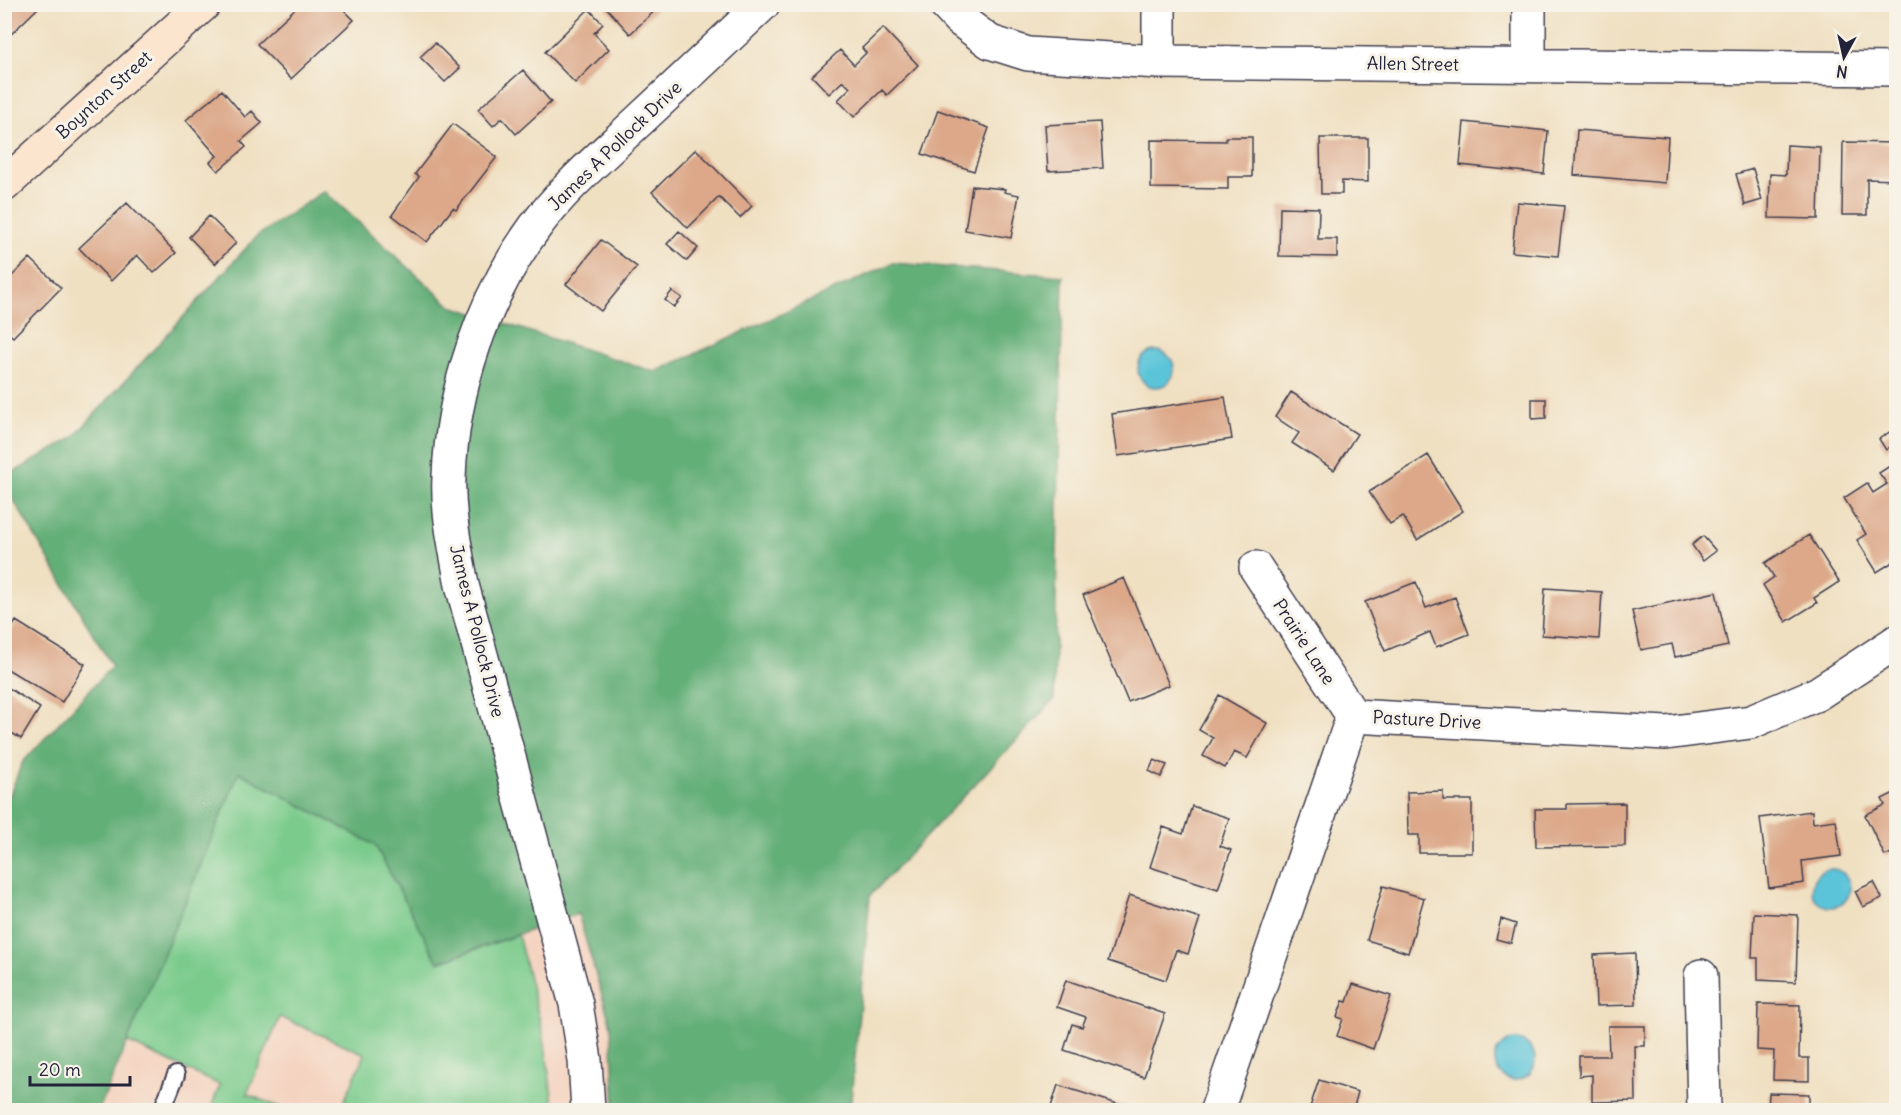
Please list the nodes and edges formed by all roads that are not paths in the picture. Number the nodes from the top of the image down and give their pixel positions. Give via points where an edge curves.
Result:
1 (204, 4) edge
2 (763, 4) edge
3 (945, 4) edge
4 (1160, 4) edge
5 (1529, 4) edge
6 (1159, 62) junction
7 (1528, 65) junction
8 (1896, 69) edge
9 (4, 185) edge
10 (1256, 568) dead end
11 (1896, 642) edge
12 (1353, 716) junction
13 (1701, 976) dead end
14 (176, 1075) dead end
15 (162, 1110) edge
16 (588, 1110) edge
17 (1217, 1110) edge
18 (1704, 1110) edge

1 - 9 street, Boynton Street
2 - 16 street, James A Pollock Drive via 570,185 535,226 509,265 484,317 462,381 452,437 448,479 462,585 576,1004
3 - 6 street, Allen Street via 990,42 1028,54
4 - 6 street
5 - 7 street
6 - 7 street, Allen Street
7 - 8 street, Allen Street
10 - 12 street, Prairie Lane
11 - 12 street, Pasture Drive via 1817,694 1751,722 1666,733
12 - 17 street, Pasture Drive
13 - 18 street
14 - 15 lane

